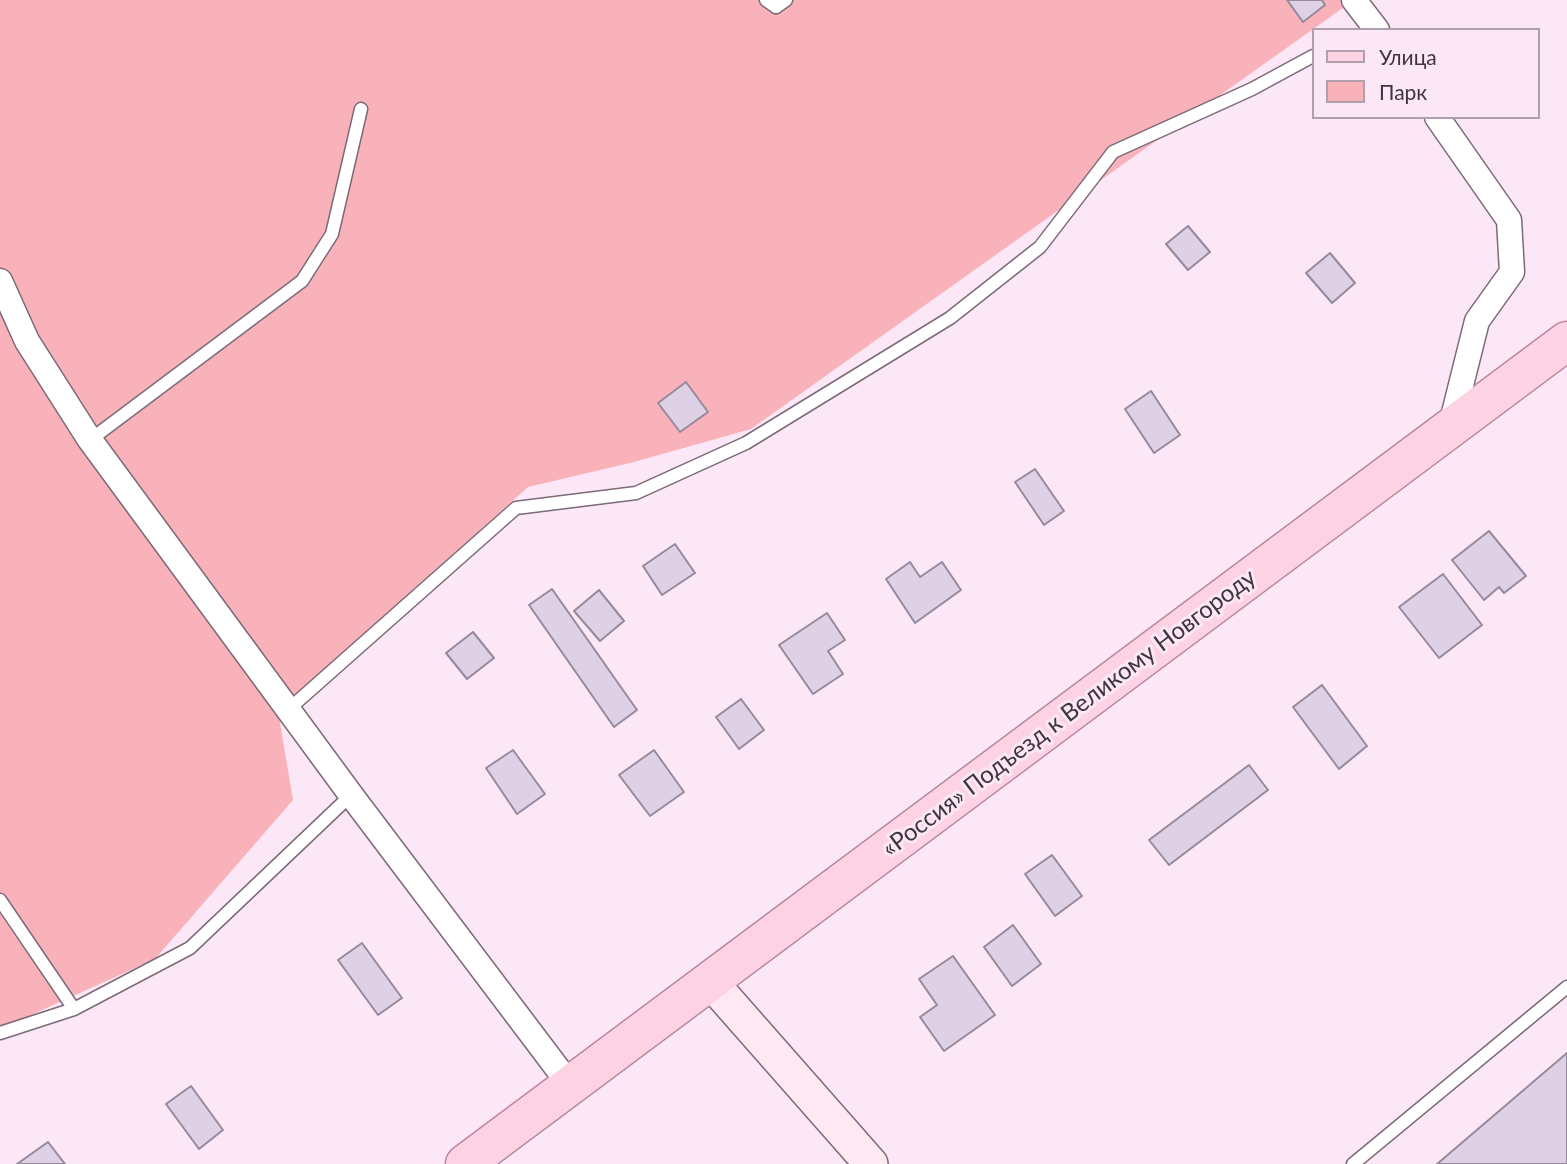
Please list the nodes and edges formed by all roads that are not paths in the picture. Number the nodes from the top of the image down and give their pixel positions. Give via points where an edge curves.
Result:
1 (766, 0) edge
2 (786, 0) edge
3 (1354, 0) edge
4 (1371, 28) edge
5 (1312, 57) edge
6 (361, 109) dead end
7 (1438, 119) edge
8 (0, 281) edge
9 (1567, 341) edge
10 (1450, 429) junction
11 (90, 440) junction
12 (289, 709) junction
13 (351, 795) junction
14 (0, 900) edge
15 (710, 981) junction
16 (1567, 987) edge
17 (74, 1009) junction
18 (0, 1033) edge
19 (570, 1085) junction
20 (465, 1164) edge
21 (871, 1164) edge
22 (1353, 1164) edge

1 - 2 lane via 776,8
3 - 4 street
5 - 12 lane via 1113,152 1040,247 970,303 746,443 636,493 516,508
6 - 11 lane via 332,234 302,281
7 - 10 street via 1509,220 1511,272 1476,321
8 - 11 street via 27,341
9 - 10 main road, «Россия» Подъезд к Великому Новгороду
10 - 15 main road, «Россия» Подъезд к Великому Новгороду
11 - 12 street
12 - 13 street
13 - 17 lane via 190,948
13 - 19 street
14 - 17 lane
15 - 19 main road, «Россия» Подъезд к Великому Новгороду
15 - 21 street
16 - 22 lane
17 - 18 lane
19 - 20 main road, «Россия» Подъезд к Великому Новгороду

